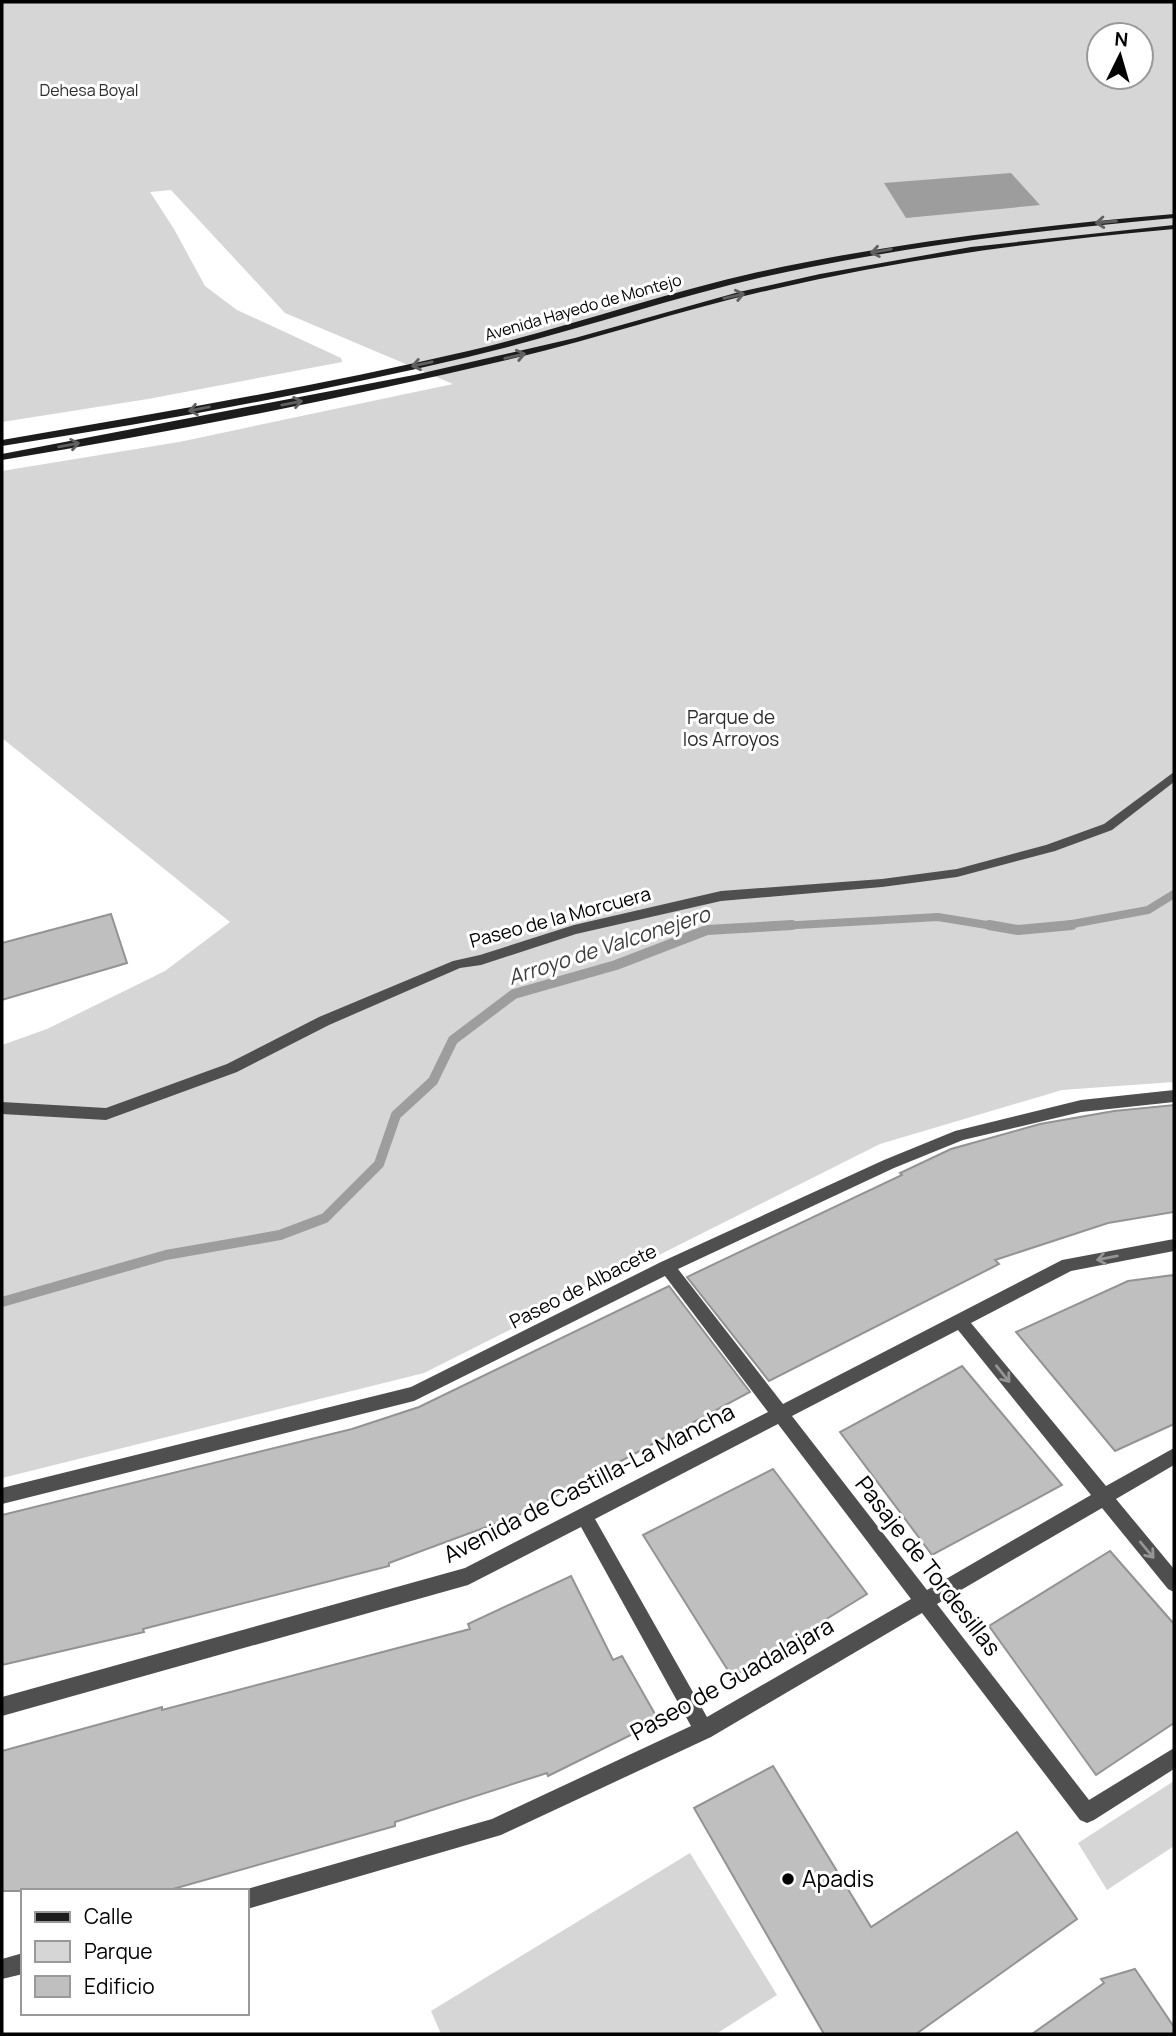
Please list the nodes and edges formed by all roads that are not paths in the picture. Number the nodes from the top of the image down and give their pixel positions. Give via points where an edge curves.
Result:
1 (1174, 216) edge
2 (1174, 227) edge
3 (2, 443) edge
4 (2, 457) edge
5 (1174, 776) edge
6 (1174, 1096) edge
7 (2, 1108) edge
8 (1174, 1245) edge
9 (667, 1267) junction
10 (960, 1321) junction
11 (780, 1414) junction
12 (1174, 1455) edge
13 (2, 1496) edge
14 (1102, 1497) junction
15 (584, 1516) junction
16 (1174, 1583) edge
17 (923, 1601) junction
18 (2, 1707) edge
19 (704, 1730) junction
20 (1174, 1758) edge
21 (248, 1899) edge
22 (21, 1963) edge
23 (2, 1969) edge

1 -> 3 street, Avenida Hayedo de Montejo via 1025,230 832,260 426,363
4 -> 2 street via 431,375 555,346 702,303 846,271 1009,243
5 - 7 street, Paseo de la Morcuera via 1108,827 1050,848 957,873 721,896 574,930 481,961 458,964 324,1021 232,1068 106,1114
6 - 9 street, Paseo de Albacete via 1081,1106 960,1135
8 -> 10 street, Avenida de Castilla-La Mancha via 1068,1265
9 - 11 street, Pasaje de Tordesillas
9 - 13 street, Paseo de Albacete via 414,1394
10 - 11 street, Avenida de Castilla-La Mancha
10 -> 14 street
11 - 15 street, Avenida de Castilla-La Mancha
11 - 17 street, Pasaje de Tordesillas
12 - 14 street, Paseo de Guadalajara
14 -> 16 street
14 - 17 street, Paseo de Guadalajara
15 - 18 street, Avenida de Castilla-La Mancha via 468,1576
15 - 19 street
17 - 19 street, Paseo de Guadalajara
17 - 20 street, Pasaje de Tordesillas via 1087,1813
19 - 21 street, Paseo de Guadalajara via 494,1829
22 - 23 street

